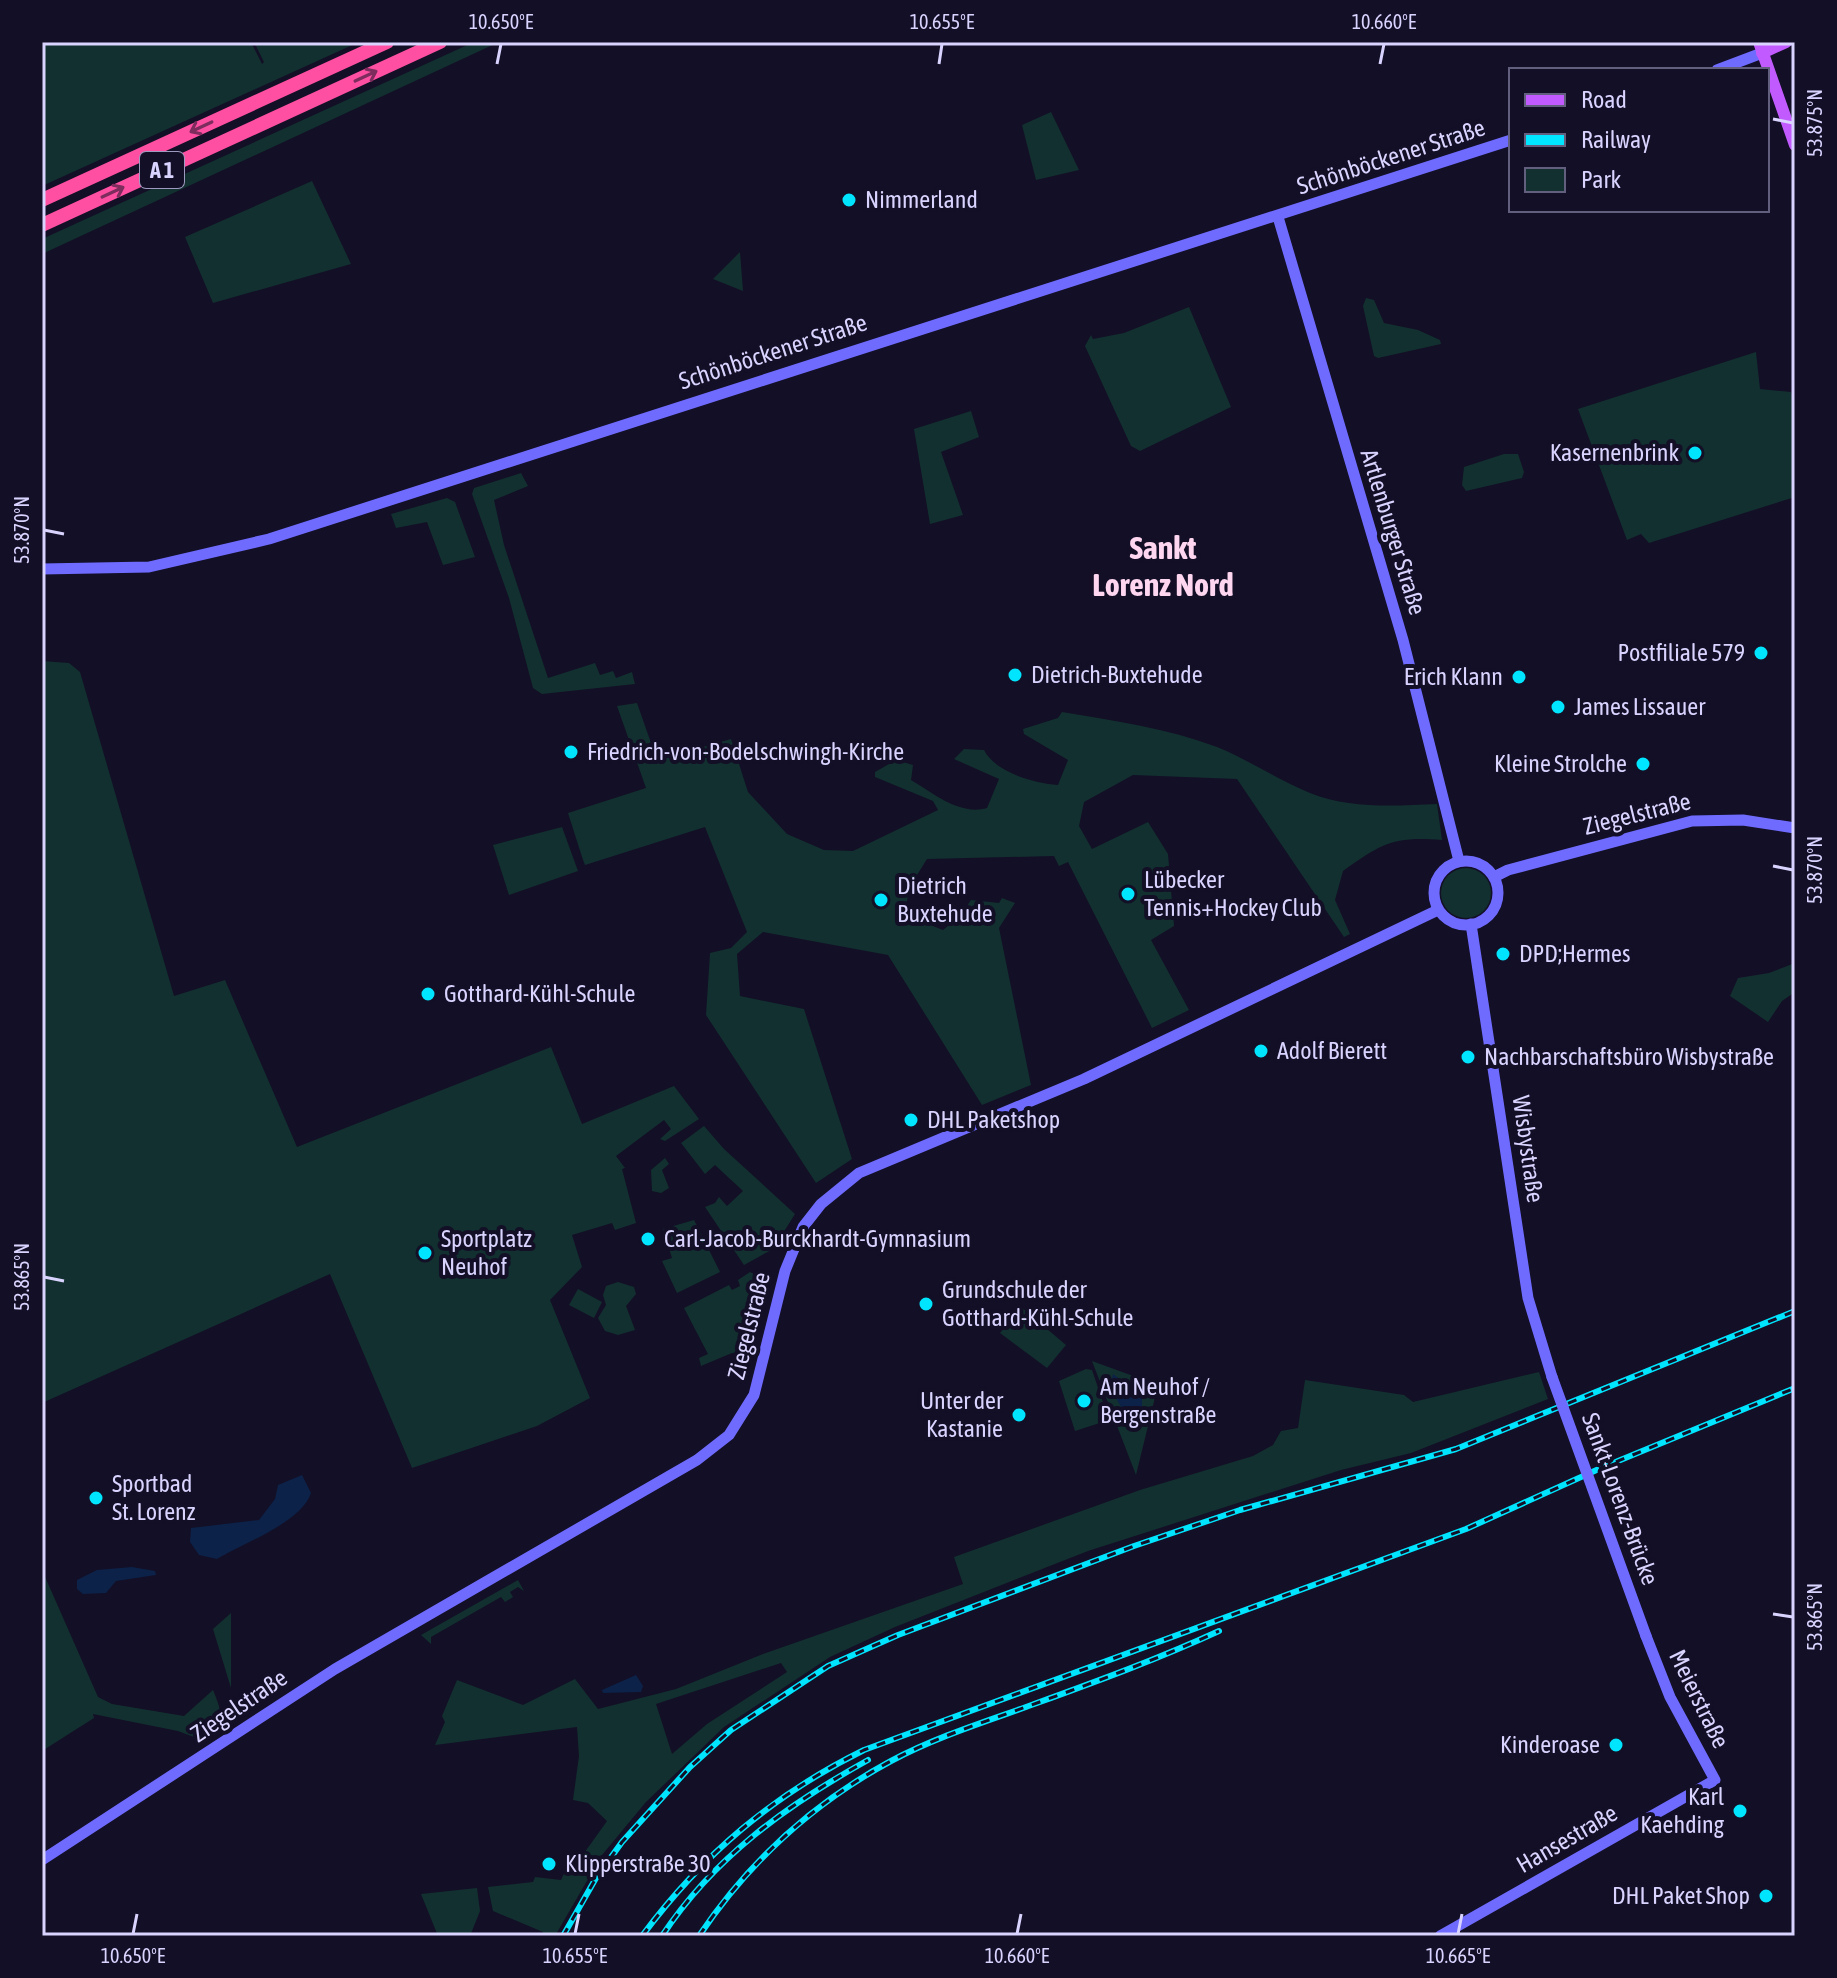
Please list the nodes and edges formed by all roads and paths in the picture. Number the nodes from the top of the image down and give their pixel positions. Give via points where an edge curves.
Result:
1 (387, 42) edge
2 (440, 42) edge
3 (1786, 42) edge
4 (1761, 48) edge
5 (1721, 68) edge
6 (1768, 68) edge
7 (1769, 71) edge
8 (1509, 141) edge
9 (1795, 145) edge
10 (42, 200) edge
11 (1278, 217) junction
12 (42, 225) edge
13 (42, 569) edge
14 (1795, 828) edge
15 (1459, 861) junction
16 (1494, 877) junction
17 (1438, 910) junction
18 (1471, 924) junction
19 (1552, 1377) joint
20 (1646, 1636) joint
21 (1715, 1780) joint
22 (42, 1860) edge
23 (1440, 1936) edge

1 -> 10 highway, A 1
12 -> 2 highway, A 1
3 - 4 main road
4 - 5 main road
4 - 6 main road
7 - 9 main road
8 - 11 main road, Schönböckener Straße
11 - 13 main road, Schönböckener Straße via 259,542 149,567
11 - 15 main road, Artlenburger Straße via 1403,640
14 - 16 main road, Ziegelstraße via 1724,819 1692,821
15 - 16 main road via 1479,863
15 - 17 main road via 1436,880
16 - 18 main road via 1498,893 1493,909
17 - 18 main road via 1453,922
17 - 22 main road, Ziegelstraße via 1084,1079 859,1173 821,1204 803,1227 785,1271 754,1395 741,1421 721,1443 335,1669
18 - 19 main road, Wisbystraße via 1528,1298
19 - 20 main road, Sankt-Lorenz-Brücke, bridge
20 - 21 main road, Meierstraße via 1670,1697
21 - 23 main road, Hansestraße

